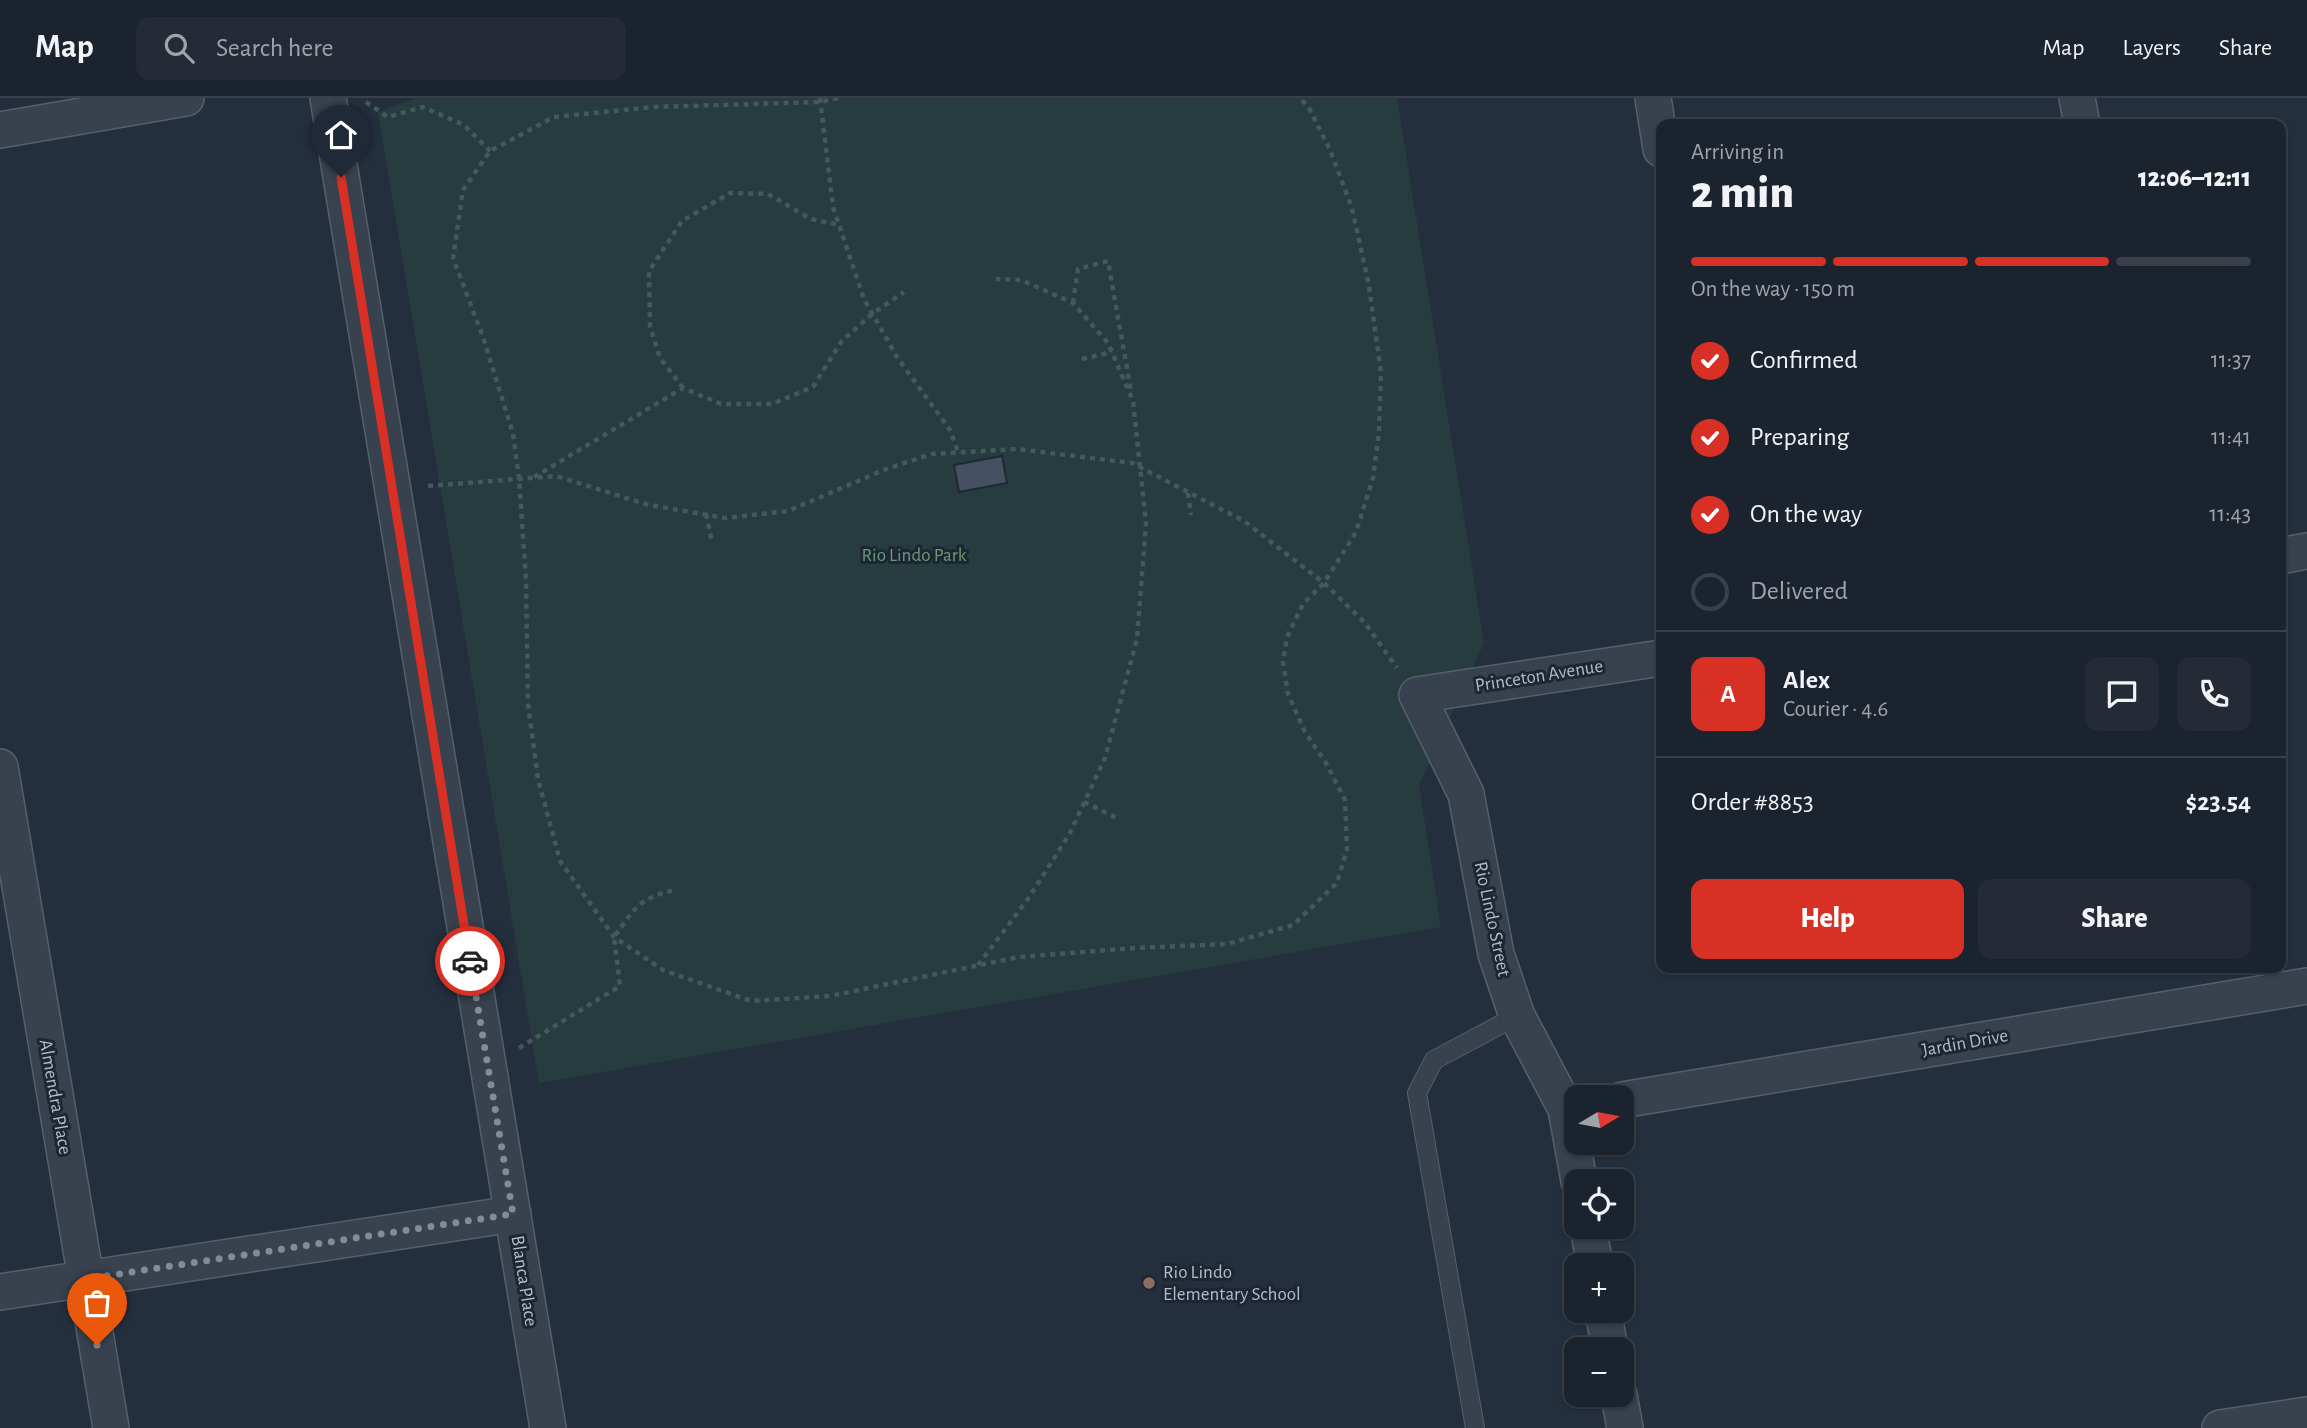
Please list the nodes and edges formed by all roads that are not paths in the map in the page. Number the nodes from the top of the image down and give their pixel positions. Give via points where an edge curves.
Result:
1 (186, 98) edge
2 (328, 98) edge
3 (1653, 98) edge
4 (2077, 98) edge
5 (1656, 119) edge
6 (2080, 119) edge
7 (0, 130) edge
8 (2307, 551) edge
9 (2286, 554) edge
10 (1656, 659) edge
11 (1417, 695) joint
12 (0, 767) edge
13 (2307, 986) edge
14 (1517, 1016) junction
15 (1564, 1096) edge
16 (1634, 1098) edge
17 (513, 1214) junction
18 (86, 1279) junction
19 (0, 1292) edge
20 (1621, 1407) edge
21 (2307, 1415) edge
22 (111, 1428) edge
23 (548, 1428) edge
24 (1475, 1428) edge
25 (1625, 1428) edge
26 (2220, 1428) edge

1 - 7 street
2 - 17 street, Blanca Place
3 - 5 street
4 - 6 street
8 - 9 street
10 - 11 street, Princeton Avenue
11 - 14 street, Rio Lindo Street via 1466,794 1496,954
12 - 18 street, Almendra Place
13 - 16 street, Jardin Drive
14 - 15 street, Rio Lindo Street
14 - 24 lane via 1434,1060 1417,1093
17 - 18 street
17 - 23 street, Blanca Place
18 - 19 street
18 - 22 street, Almendra Place
20 - 25 street
21 - 26 street

